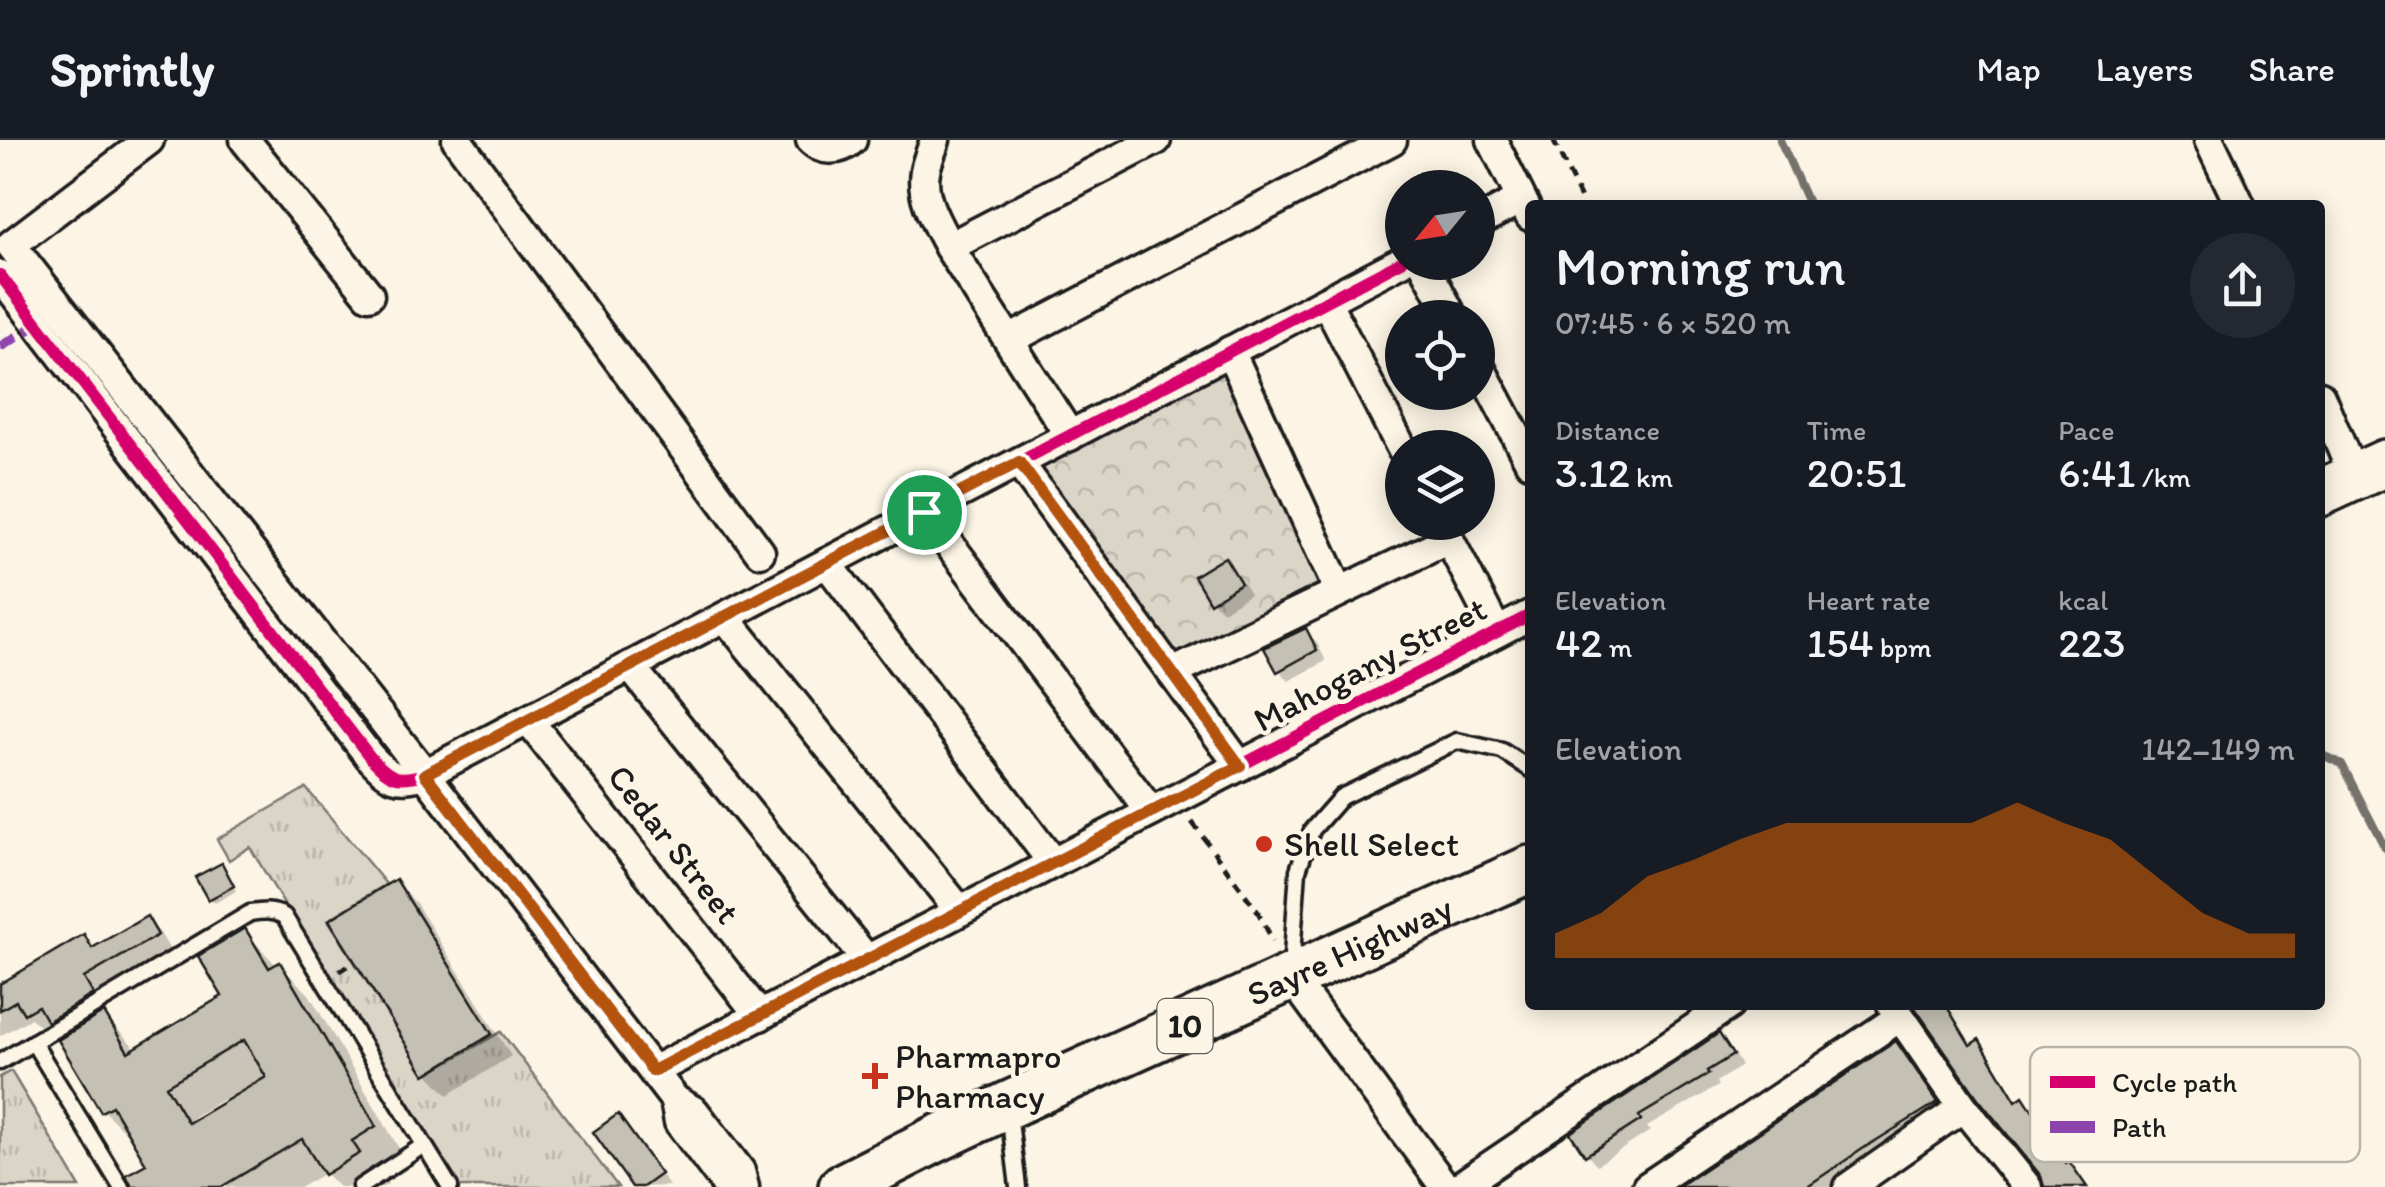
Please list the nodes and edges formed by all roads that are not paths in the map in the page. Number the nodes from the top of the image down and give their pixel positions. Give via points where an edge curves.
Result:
1 (245, 140) edge
2 (456, 140) edge
3 (811, 140) edge
4 (852, 140) edge
5 (935, 140) edge
6 (1156, 140) edge
7 (1392, 140) edge
8 (1492, 140) edge
9 (2209, 140) edge
10 (137, 143) edge
11 (2238, 200) edge
12 (1525, 205) edge
13 (1525, 207) edge
14 (1495, 217) edge
15 (949, 247) junction
16 (1385, 270) edge
17 (0, 275) edge
18 (369, 295) dead end
19 (1326, 301) junction
20 (1009, 340) junction
21 (1230, 351) junction
22 (1495, 396) edge
23 (2325, 408) edge
24 (1392, 430) edge
25 (1070, 436) junction
26 (1525, 453) edge
27 (1019, 462) junction
28 (2353, 478) edge
29 (924, 512) junction
30 (1428, 540) edge
31 (1450, 540) edge
32 (760, 552) dead end
33 (828, 563) junction
34 (1340, 592) junction
35 (725, 617) junction
36 (1525, 618) edge
37 (1497, 632) junction
38 (630, 666) junction
39 (1172, 673) junction
40 (528, 720) junction
41 (1240, 766) junction
42 (1525, 766) edge
43 (425, 774) junction
44 (1163, 806) junction
45 (1053, 863) junction
46 (1525, 871) edge
47 (960, 911) junction
48 (867, 960) junction
49 (1291, 978) junction
50 (1722, 1010) edge
51 (1896, 1011) edge
52 (760, 1016) junction
53 (33, 1042) junction
54 (0, 1062) edge
55 (653, 1071) junction
56 (675, 1100) junction
57 (1008, 1105) junction
58 (1963, 1107) junction
59 (424, 1145) junction
60 (369, 1186) edge
61 (121, 1187) edge
62 (450, 1187) edge
63 (735, 1187) edge
64 (744, 1187) edge
65 (842, 1187) edge
66 (1018, 1187) edge
67 (1445, 1187) edge
68 (1459, 1187) edge
69 (1647, 1187) edge
70 (1849, 1187) edge
71 (2027, 1187) edge

1 - 18 street
2 - 32 street
3 - 4 street via 830,149
5 - 15 street via 924,174 926,196
6 - 15 street
7 - 20 street
8 - 12 street
9 - 11 street
10 - 43 street via 11,245
13 - 14 street
15 - 20 street
16 - 19 street
17 - 43 street via 370,757 398,779
19 - 21 street
19 - 24 street
20 - 25 street
21 - 25 street
21 - 34 street
22 - 26 street
23 - 28 street
25 - 27 street
27 - 29 street
27 - 39 street
29 - 33 street
29 - 44 street
30 - 34 street
31 - 37 street
33 - 35 street
33 - 45 street
34 - 39 street
35 - 38 street
35 - 47 street
36 - 37 street, Mahogany Street
37 - 41 street, Mahogany Street
38 - 40 street
38 - 48 street
39 - 41 street
40 - 43 street
40 - 52 street, Cedar Street
41 - 44 street, Mahogany Street
42 - 49 lane via 1502,751 1457,741 1341,796 1312,830 1298,870
43 - 55 street
44 - 45 street, Mahogany Street
45 - 47 street, Mahogany Street
46 - 49 highway, Sayre Highway / 10
47 - 48 street, Mahogany Street
48 - 52 street, Mahogany Street
49 - 57 highway, Sayre Highway / 10
49 - 67 street
50 - 68 street
51 - 58 street
51 - 69 street
52 - 55 street, Mahogany Street
53 - 54 lane
53 - 59 lane via 250,914 276,912
53 - 61 lane
55 - 56 street
56 - 63 street via 679,1122
56 - 64 street via 694,1110 740,1171
57 - 65 highway, Sayre Highway / 10
57 - 66 lane
58 - 70 street
58 - 71 street
59 - 60 lane
59 - 62 lane

